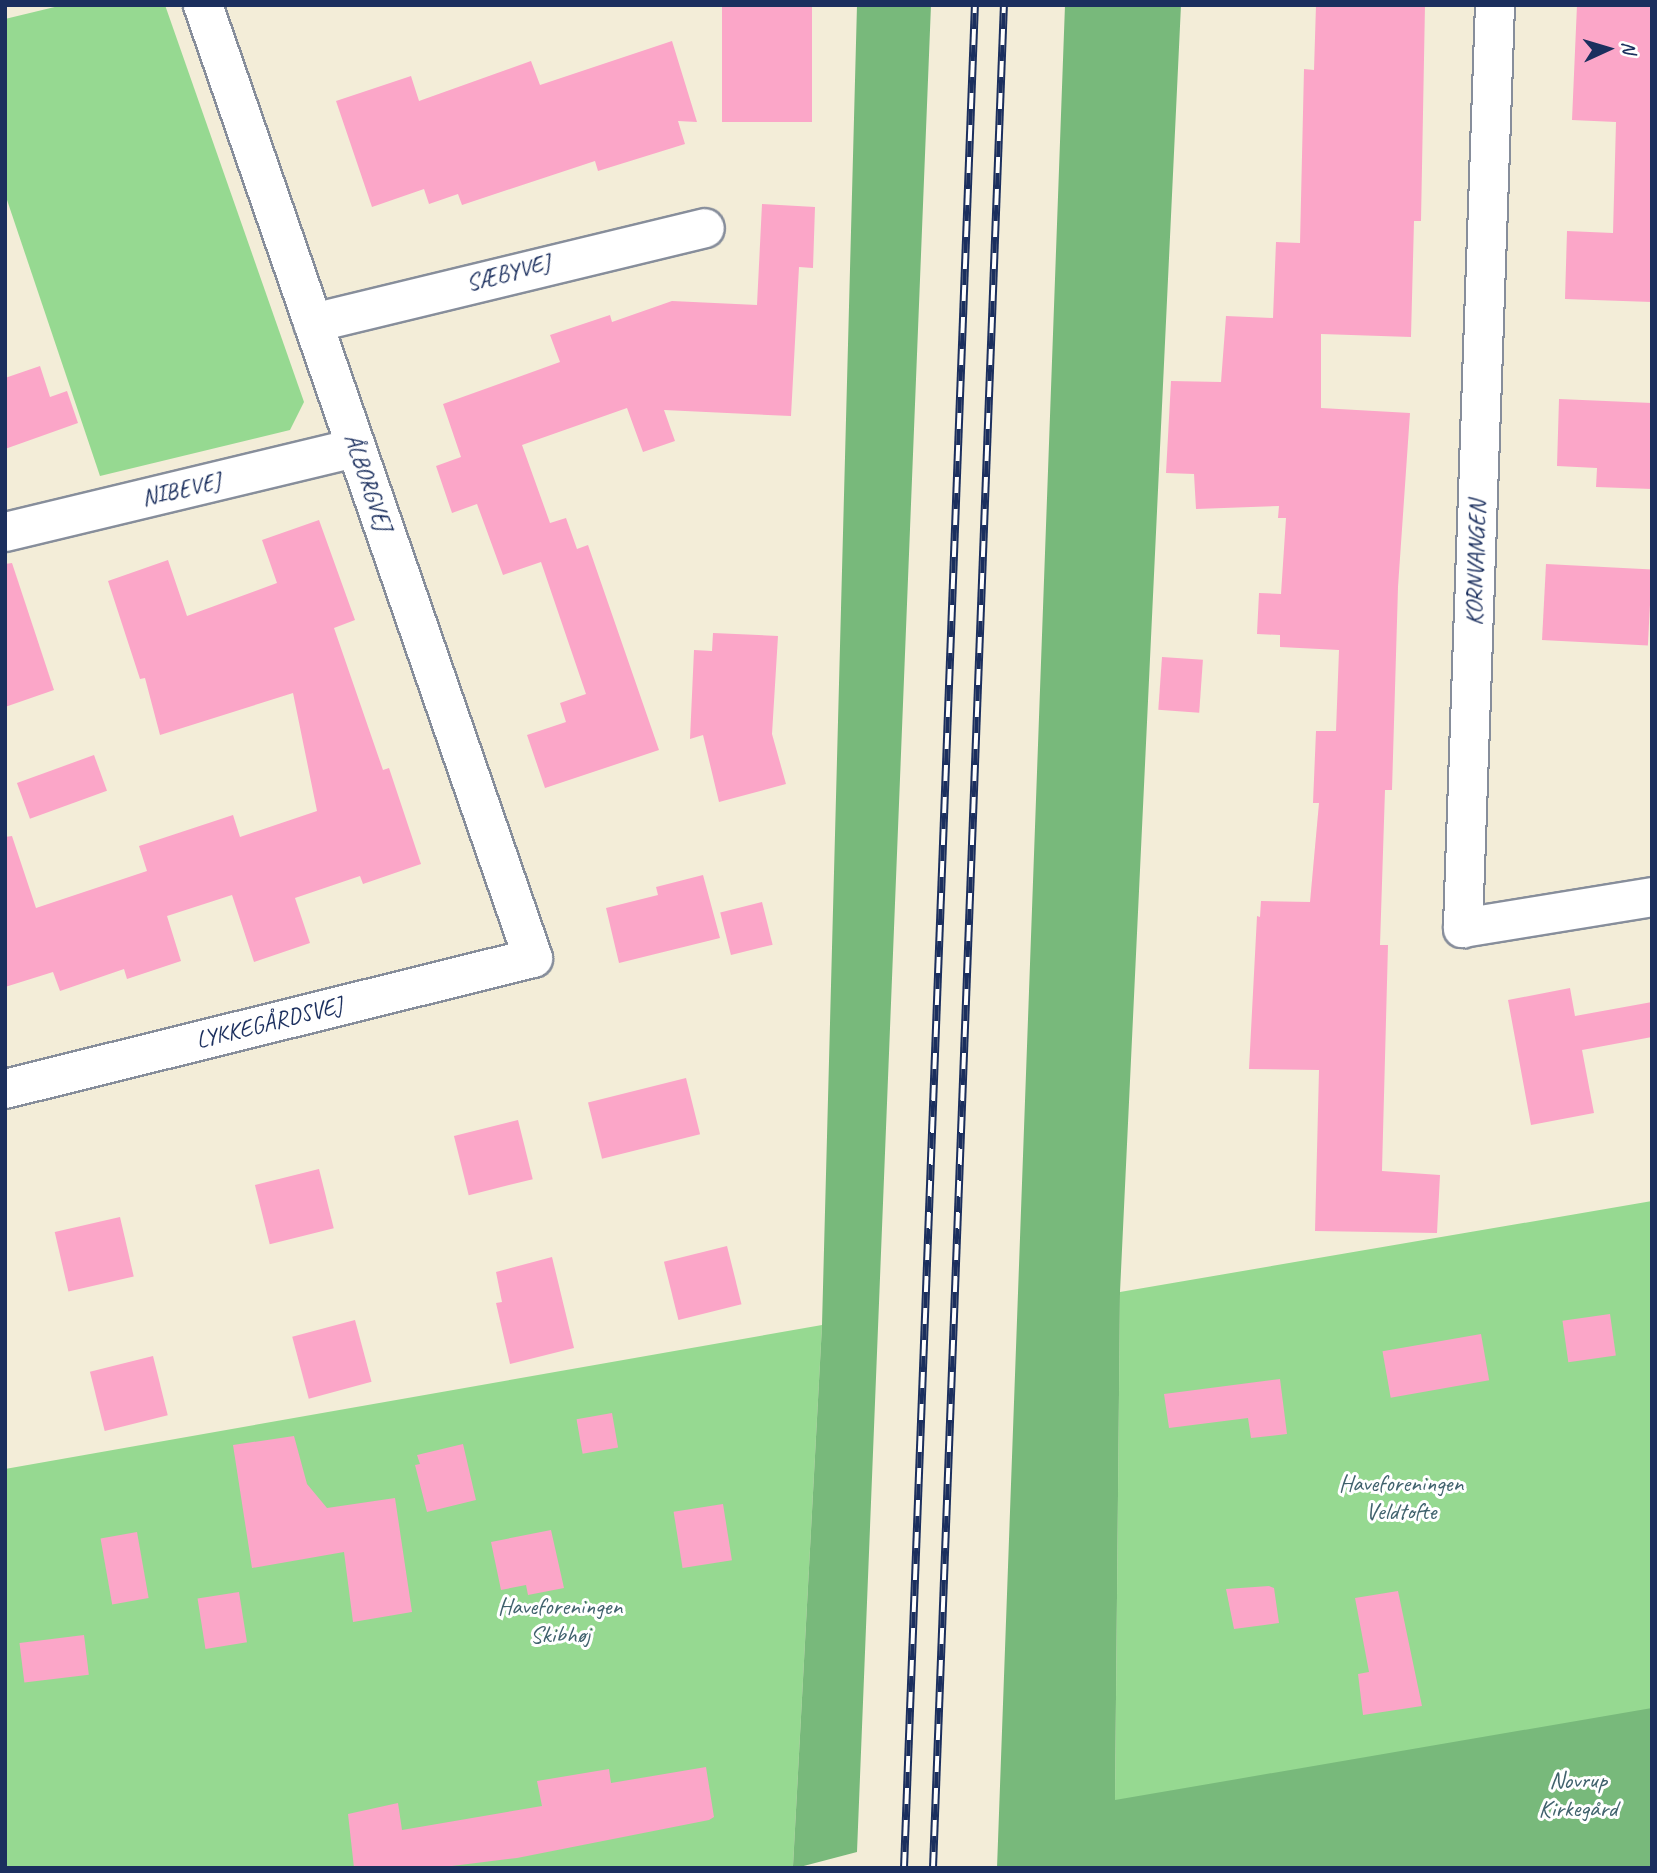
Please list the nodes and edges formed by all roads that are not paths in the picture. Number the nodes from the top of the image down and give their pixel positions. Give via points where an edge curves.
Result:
1 (203, 5) edge
2 (1495, 5) edge
3 (705, 228) dead end
4 (313, 323) junction
5 (356, 448) junction
6 (5, 531) edge
7 (1652, 897) edge
8 (533, 958) joint
9 (5, 1089) edge

1 - 4 street, ÅLBORGVEJ
2 - 7 street, KORNVANGEN via 1463,929
3 - 4 street, SÆBYVEJ
4 - 5 street, ÅLBORGVEJ
5 - 6 street, NIBEVEJ
5 - 8 street, ÅLBORGVEJ
8 - 9 street, LYKKEGÅRDSVEJ

